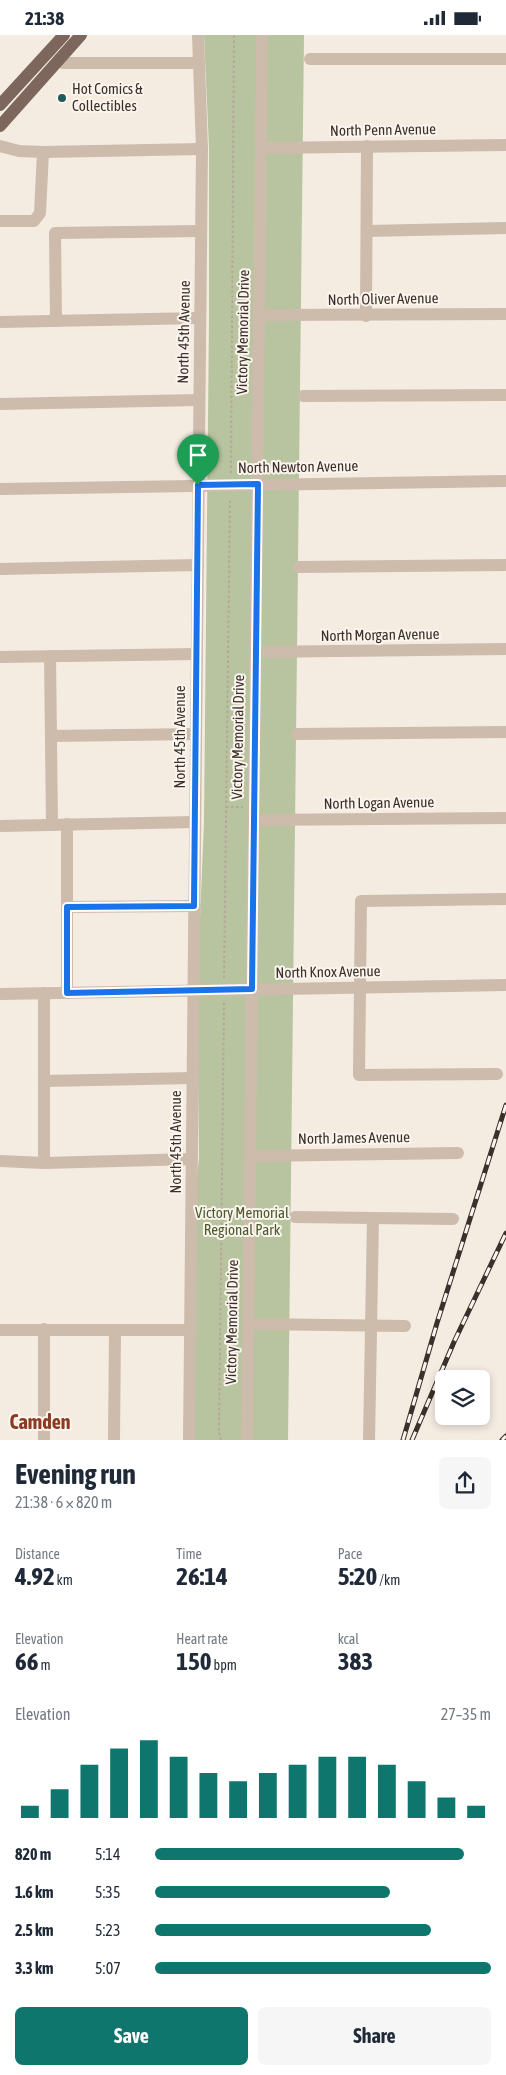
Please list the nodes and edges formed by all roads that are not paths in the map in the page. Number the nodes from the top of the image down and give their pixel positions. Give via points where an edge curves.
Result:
1 (64, 35) edge
2 (81, 35) edge
3 (198, 35) edge
4 (262, 35) edge
5 (59, 59) junction
6 (310, 59) dead end
7 (506, 59) edge
8 (198, 63) junction
9 (0, 105) edge
10 (0, 126) edge
11 (506, 145) edge
12 (0, 146) edge
13 (261, 147) junction
14 (367, 147) junction
15 (202, 149) junction
16 (43, 152) junction
17 (0, 221) edge
18 (506, 228) edge
19 (201, 231) junction
20 (367, 231) junction
21 (506, 314) edge
22 (260, 315) junction
23 (366, 315) junction
24 (200, 318) junction
25 (56, 321) junction
26 (0, 322) edge
27 (506, 395) edge
28 (304, 397) dead end
29 (199, 400) junction
30 (0, 405) edge
31 (506, 481) edge
32 (258, 484) junction
33 (198, 485) junction
34 (0, 489) edge
35 (198, 565) junction
36 (506, 565) edge
37 (300, 567) dead end
38 (0, 569) edge
39 (506, 649) edge
40 (255, 652) junction
41 (197, 654) junction
42 (50, 656) junction
43 (0, 657) edge
44 (506, 732) edge
45 (196, 734) junction
46 (297, 734) dead end
47 (51, 736) junction
48 (506, 817) edge
49 (253, 820) junction
50 (195, 822) junction
51 (67, 824) junction
52 (0, 825) edge
53 (52, 825) junction
54 (506, 899) edge
55 (194, 906) junction
56 (67, 907) junction
57 (506, 985) edge
58 (359, 987) junction
59 (252, 989) junction
60 (194, 991) junction
61 (44, 993) junction
62 (67, 993) junction
63 (0, 994) edge
64 (497, 1074) dead end
65 (193, 1078) junction
66 (44, 1081) junction
67 (458, 1153) dead end
68 (250, 1156) junction
69 (192, 1159) junction
70 (0, 1161) edge
71 (44, 1163) junction
72 (295, 1217) dead end
73 (373, 1218) junction
74 (453, 1219) dead end
75 (249, 1324) junction
76 (372, 1326) junction
77 (405, 1326) dead end
78 (44, 1329) junction
79 (0, 1330) edge
80 (190, 1330) junction
81 (115, 1331) junction
82 (44, 1440) edge
83 (114, 1440) edge
84 (189, 1440) edge
85 (247, 1440) edge
86 (368, 1440) edge

1 - 9 main road
2 - 5 main road
3 - 8 street, North 45th Avenue
4 - 13 street, Victory Memorial Drive
5 - 8 street via 64,63
5 - 10 main road
6 - 7 street
8 - 15 street, North 45th Avenue
11 - 14 street, North Penn Avenue
12 - 16 street
13 - 14 street, North Penn Avenue
13 - 22 street, Victory Memorial Drive
14 - 20 street
15 - 16 street
15 - 19 street, North 45th Avenue
16 - 17 street via 40,213 34,221
18 - 20 street
19 - 24 street, North 45th Avenue
19 - 25 street via 55,233
20 - 23 street
21 - 23 street, North Oliver Avenue
22 - 23 street, North Oliver Avenue
22 - 32 street, Victory Memorial Drive
24 - 25 street
24 - 29 street, North 45th Avenue
25 - 26 street
27 - 28 street
29 - 30 street
29 - 33 street, North 45th Avenue
31 - 32 street, North Newton Avenue
32 - 33 street, North Newton Avenue
32 - 40 street, Victory Memorial Drive
33 - 34 street, North Newton Avenue
33 - 35 street, North 45th Avenue
35 - 38 street
35 - 41 street, North 45th Avenue
36 - 37 street
39 - 40 street, North Morgan Avenue
40 - 49 street, Victory Memorial Drive
41 - 42 street
41 - 45 street, North 45th Avenue
42 - 43 street
42 - 47 street
44 - 46 street
45 - 47 street
45 - 50 street, North 45th Avenue
47 - 53 street
48 - 49 street, North Logan Avenue
49 - 59 street, Victory Memorial Drive
50 - 51 street
50 - 55 street, North 45th Avenue
51 - 53 street
51 - 56 street
52 - 53 street
54 - 58 street via 361,901
55 - 56 street
55 - 60 street, North 45th Avenue
56 - 62 street
57 - 58 street, North Knox Avenue
58 - 59 street, North Knox Avenue
58 - 64 street via 359,1075
59 - 60 street, North Knox Avenue
59 - 68 street, Victory Memorial Drive
60 - 62 street, North Knox Avenue
60 - 65 street, North 45th Avenue
61 - 62 street, North Knox Avenue
61 - 63 street, North Knox Avenue
61 - 66 street
65 - 66 street
65 - 69 street, North 45th Avenue
66 - 71 street
67 - 68 street, North James Avenue
68 - 75 street, Victory Memorial Drive
69 - 71 street
69 - 80 street, North 45th Avenue
70 - 71 street
72 - 73 street
73 - 74 street
73 - 76 street
75 - 76 street
75 - 85 street, Victory Memorial Drive
76 - 77 street
76 - 86 street
78 - 79 street
78 - 81 street
78 - 82 street
80 - 81 street
80 - 84 street, North 45th Avenue
81 - 83 street

